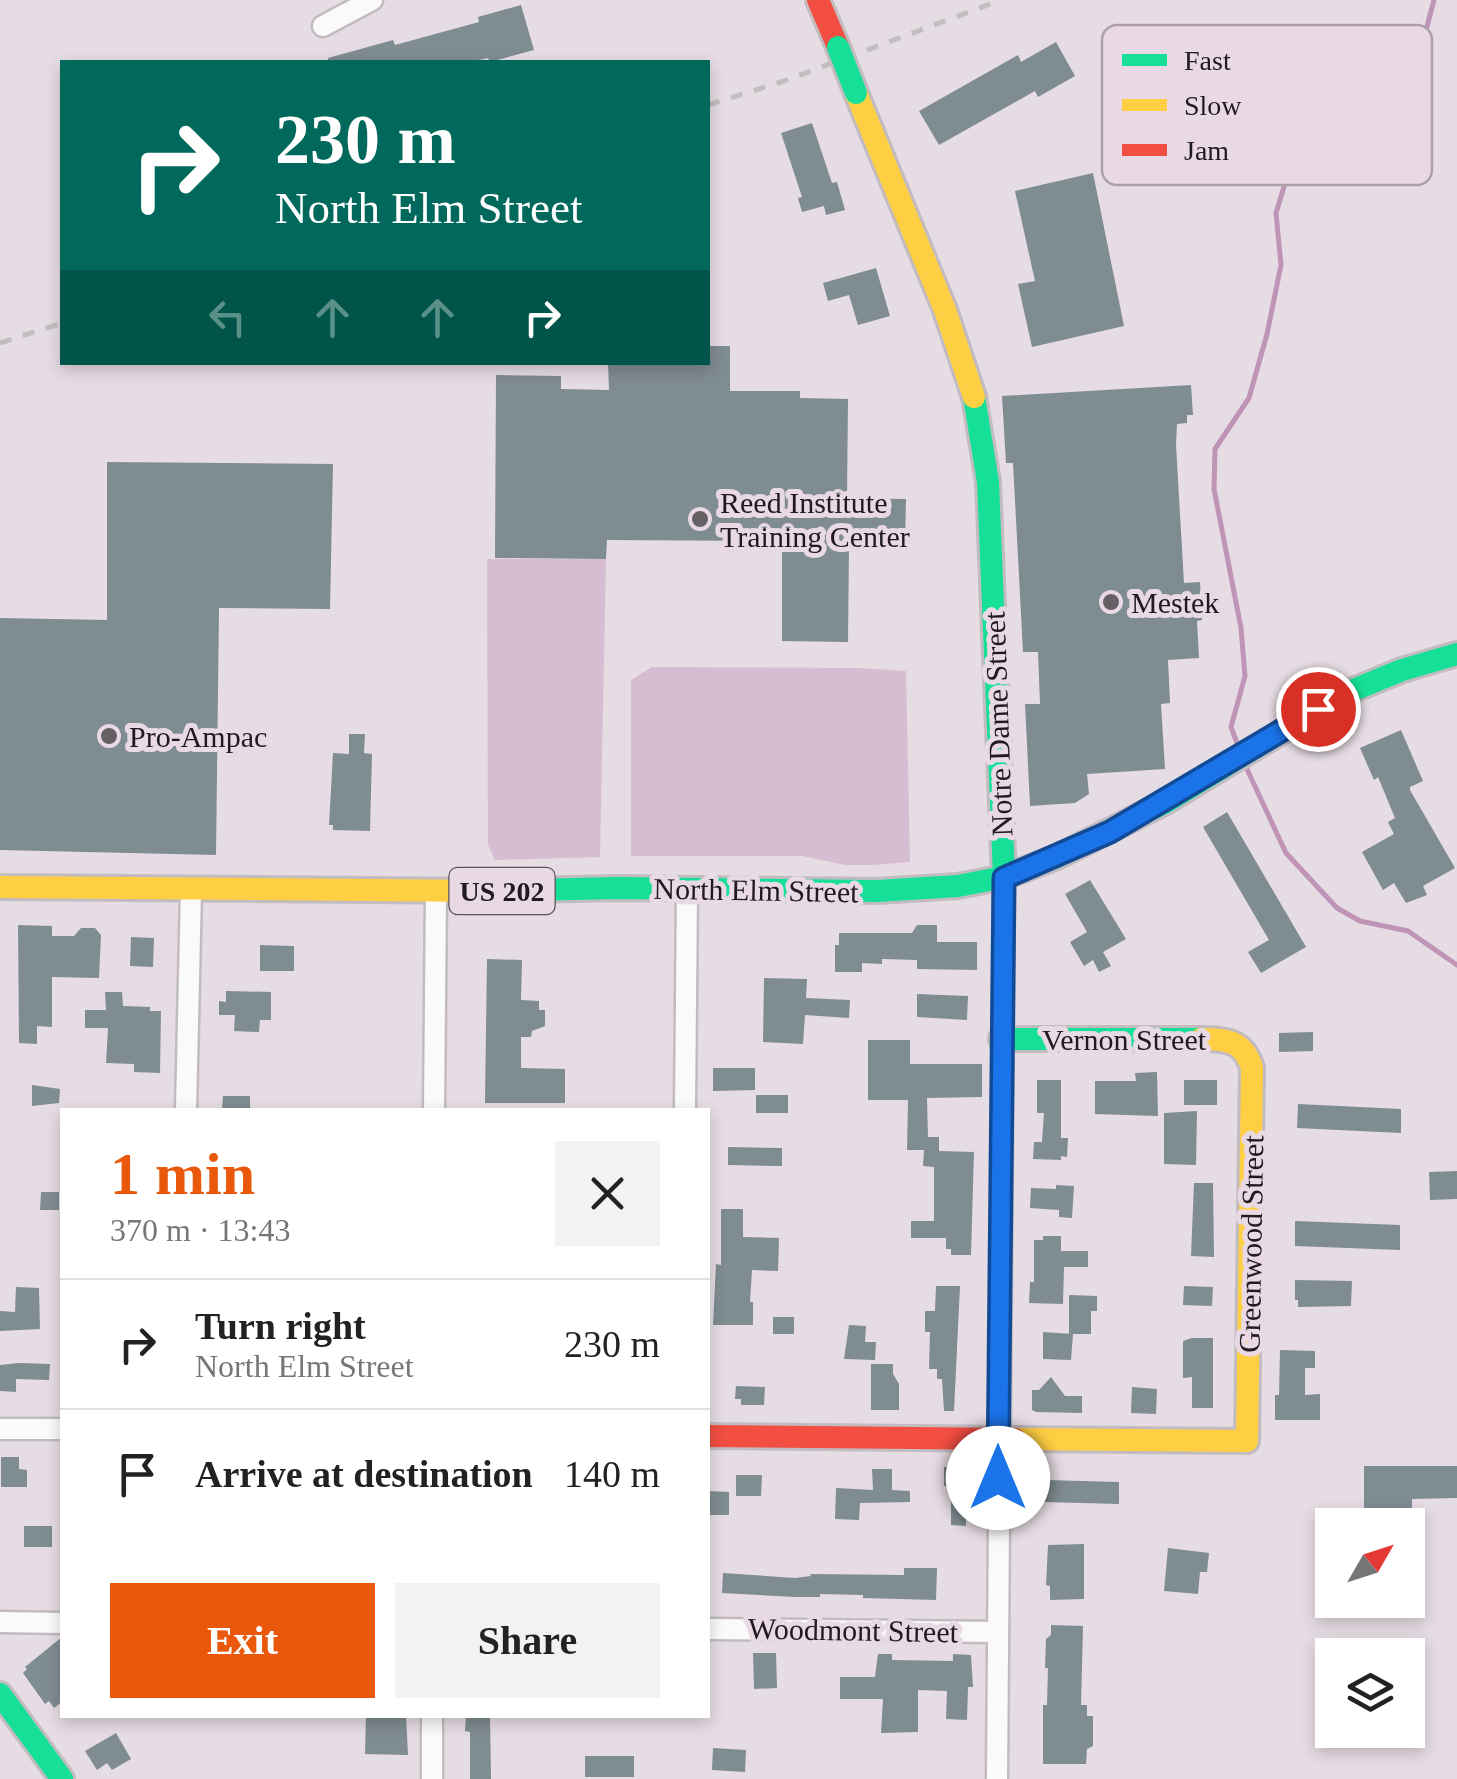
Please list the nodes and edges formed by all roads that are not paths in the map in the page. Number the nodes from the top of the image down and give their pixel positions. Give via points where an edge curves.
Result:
1 (372, 0) edge
2 (818, 0) edge
3 (323, 26) dead end
4 (1457, 654) edge
5 (1004, 878) junction
6 (0, 887) edge
7 (688, 889) junction
8 (191, 890) junction
9 (436, 892) junction
10 (1001, 1040) junction
11 (1244, 1048) joint
12 (186, 1108) edge
13 (434, 1108) edge
14 (684, 1108) edge
15 (0, 1429) edge
16 (60, 1429) edge
17 (710, 1436) edge
18 (998, 1440) junction
19 (0, 1622) edge
20 (60, 1623) edge
21 (710, 1629) edge
22 (998, 1632) junction
23 (0, 1694) edge
24 (432, 1718) edge
25 (62, 1779) edge
26 (432, 1779) edge
27 (997, 1779) edge

1 - 3 street
2 - 5 main road, Notre Dame Street, bridge via 945,310 978,409 988,494
4 - 5 main road, North Elm Street / US 202 via 1344,694 1110,832
5 - 7 main road, North Elm Street / US 202 via 877,891
5 - 10 street, Notre Dame Street
6 - 8 main road, North Elm Street / US 202
7 - 9 main road, North Elm Street / US 202
7 - 14 street
8 - 9 main road, North Elm Street / US 202
8 - 12 street
9 - 13 street
10 - 11 main road, Vernon Street via 1218,1039
10 - 18 street, Notre Dame Street
11 - 18 main road, Greenwood Street via 1253,1075 1247,1441
15 - 16 street
17 - 18 main road
18 - 22 street, Notre Dame Street
19 - 20 street
21 - 22 street, Woodmont Street
22 - 27 street, Notre Dame Street
23 - 25 main road
24 - 26 street

